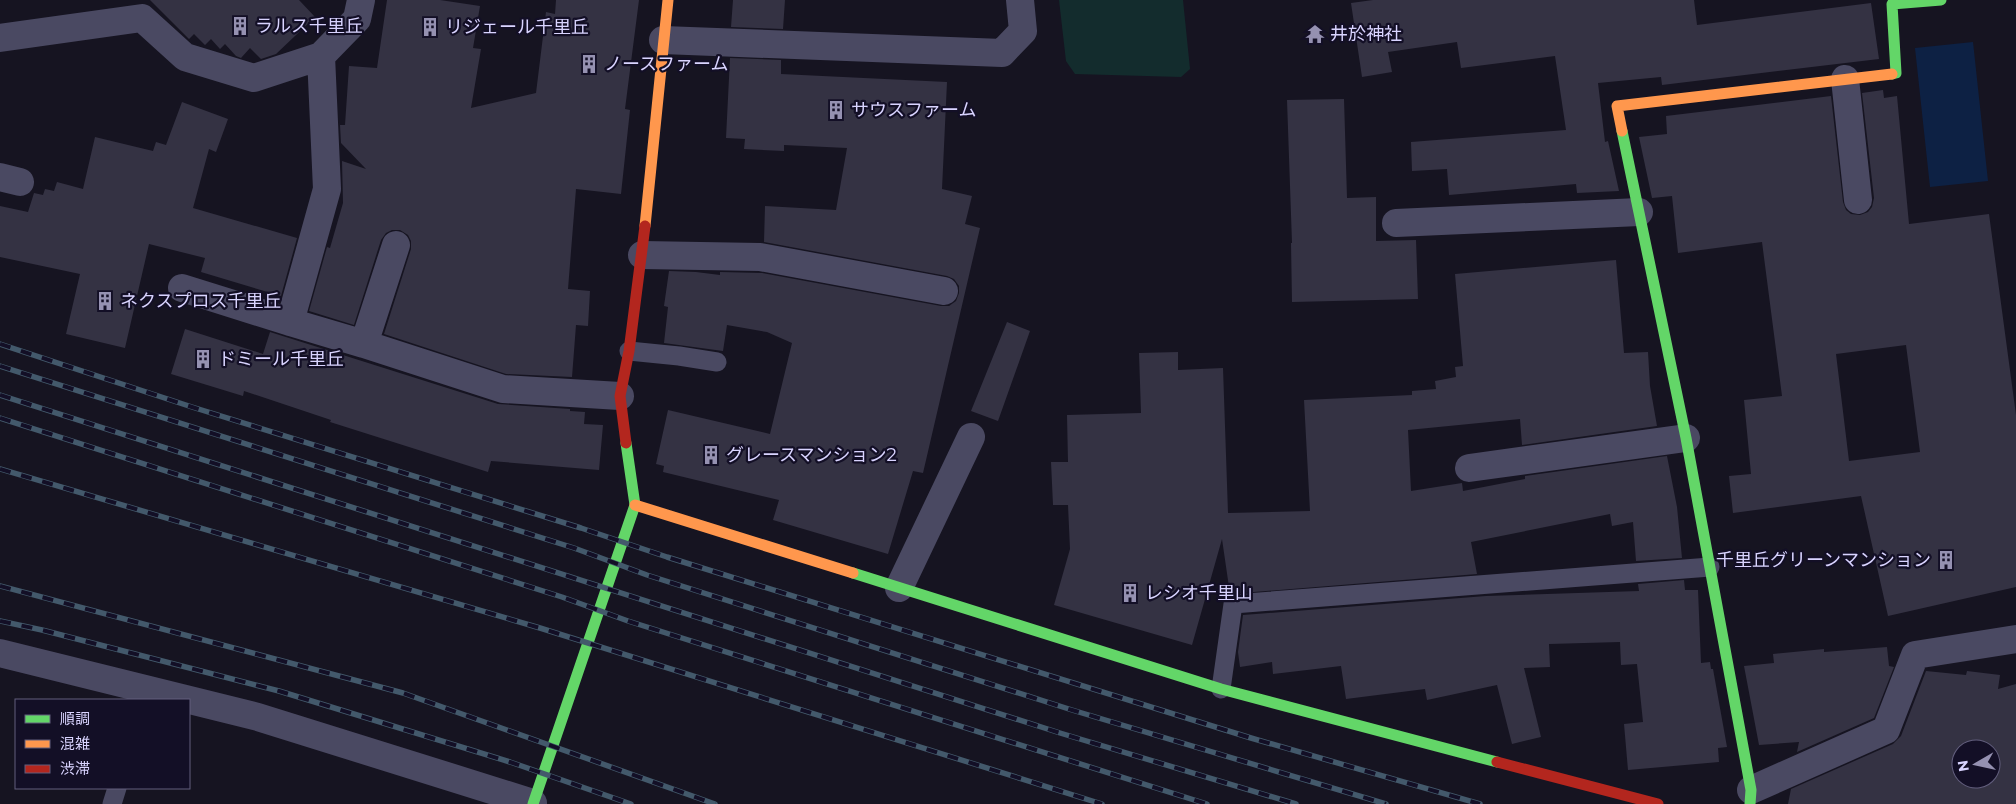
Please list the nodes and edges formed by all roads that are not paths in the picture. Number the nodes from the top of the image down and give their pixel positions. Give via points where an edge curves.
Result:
1 (361, 0) edge
2 (668, 0) edge
3 (1020, 0) edge
4 (1941, 0) edge
5 (134, 9) edge
6 (0, 38) edge
7 (663, 40) junction
8 (321, 56) junction
9 (1845, 79) junction
10 (1858, 200) dead end
11 (1639, 212) junction
12 (1396, 224) dead end
13 (396, 245) dead end
14 (642, 255) junction
15 (182, 288) dead end
16 (944, 292) dead end
17 (290, 322) junction
18 (364, 344) junction
19 (629, 351) junction
20 (717, 362) dead end
21 (620, 396) junction
22 (971, 437) dead end
23 (1686, 438) junction
24 (1469, 468) dead end
25 (636, 505) junction
26 (1710, 567) junction
27 (899, 588) junction
28 (2016, 639) edge
29 (0, 653) edge
30 (1221, 689) junction
31 (119, 691) edge
32 (162, 699) edge
33 (190, 704) edge
34 (116, 789) edge
35 (1750, 797) edge
36 (533, 803) edge
37 (112, 804) edge
38 (1658, 804) edge

1 - 8 street via 357,19
2 - 7 street
3 - 7 street via 1023,31 1002,53
4 - 9 street via 1892,4 1896,73
5 - 6 street
5 - 8 street via 185,57 254,78
7 - 14 street
8 - 17 street via 327,189
9 - 10 street
9 - 11 street via 1617,106
11 - 12 street
11 - 23 street
13 - 18 street
14 - 16 street via 760,257
14 - 19 street
15 - 17 street
17 - 18 street
18 - 21 street via 503,389
19 - 20 lane
19 - 21 street
21 - 25 street
22 - 27 street
23 - 24 street
23 - 26 street
25 - 27 street
25 - 36 street
26 - 30 lane via 1233,604
26 - 35 street
27 - 30 street
28 - 35 street via 1915,655 1886,730
29 - 31 street
30 - 38 street
31 - 32 street
33 - 36 street via 258,717
34 - 37 lane

